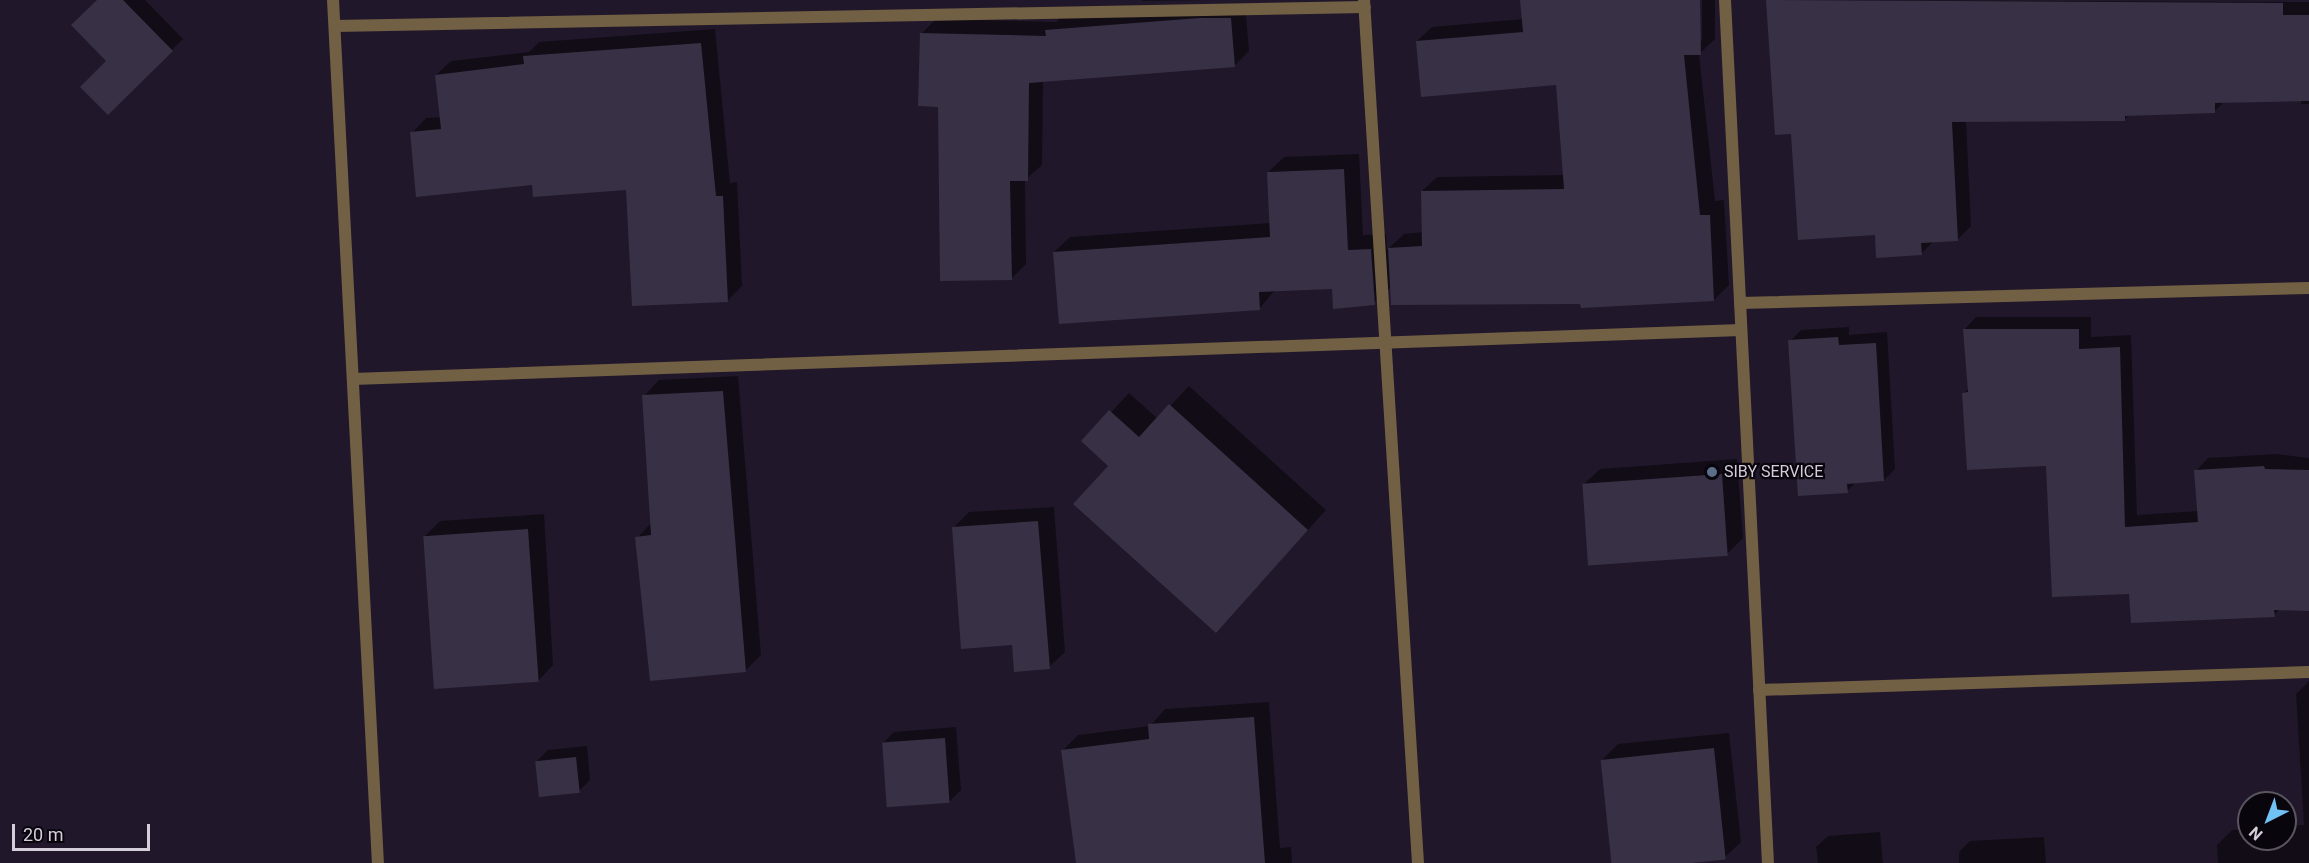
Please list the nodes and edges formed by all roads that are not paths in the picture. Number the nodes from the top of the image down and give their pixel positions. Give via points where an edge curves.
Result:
1 (333, 0) edge
2 (1725, 0) edge
3 (1364, 4) edge
4 (335, 26) junction
5 (2309, 288) edge
6 (1740, 303) junction
7 (1741, 330) junction
8 (1385, 342) junction
9 (353, 379) junction
10 (2309, 672) edge
11 (1759, 690) junction
12 (378, 863) edge
13 (1418, 863) edge
14 (1768, 863) edge

1 - 4 street
2 - 6 street
3 - 4 street
3 - 8 street
4 - 9 street
5 - 6 street
6 - 7 street
7 - 8 street
7 - 11 street
8 - 9 street
8 - 13 street
9 - 12 street
10 - 11 street
11 - 14 street

